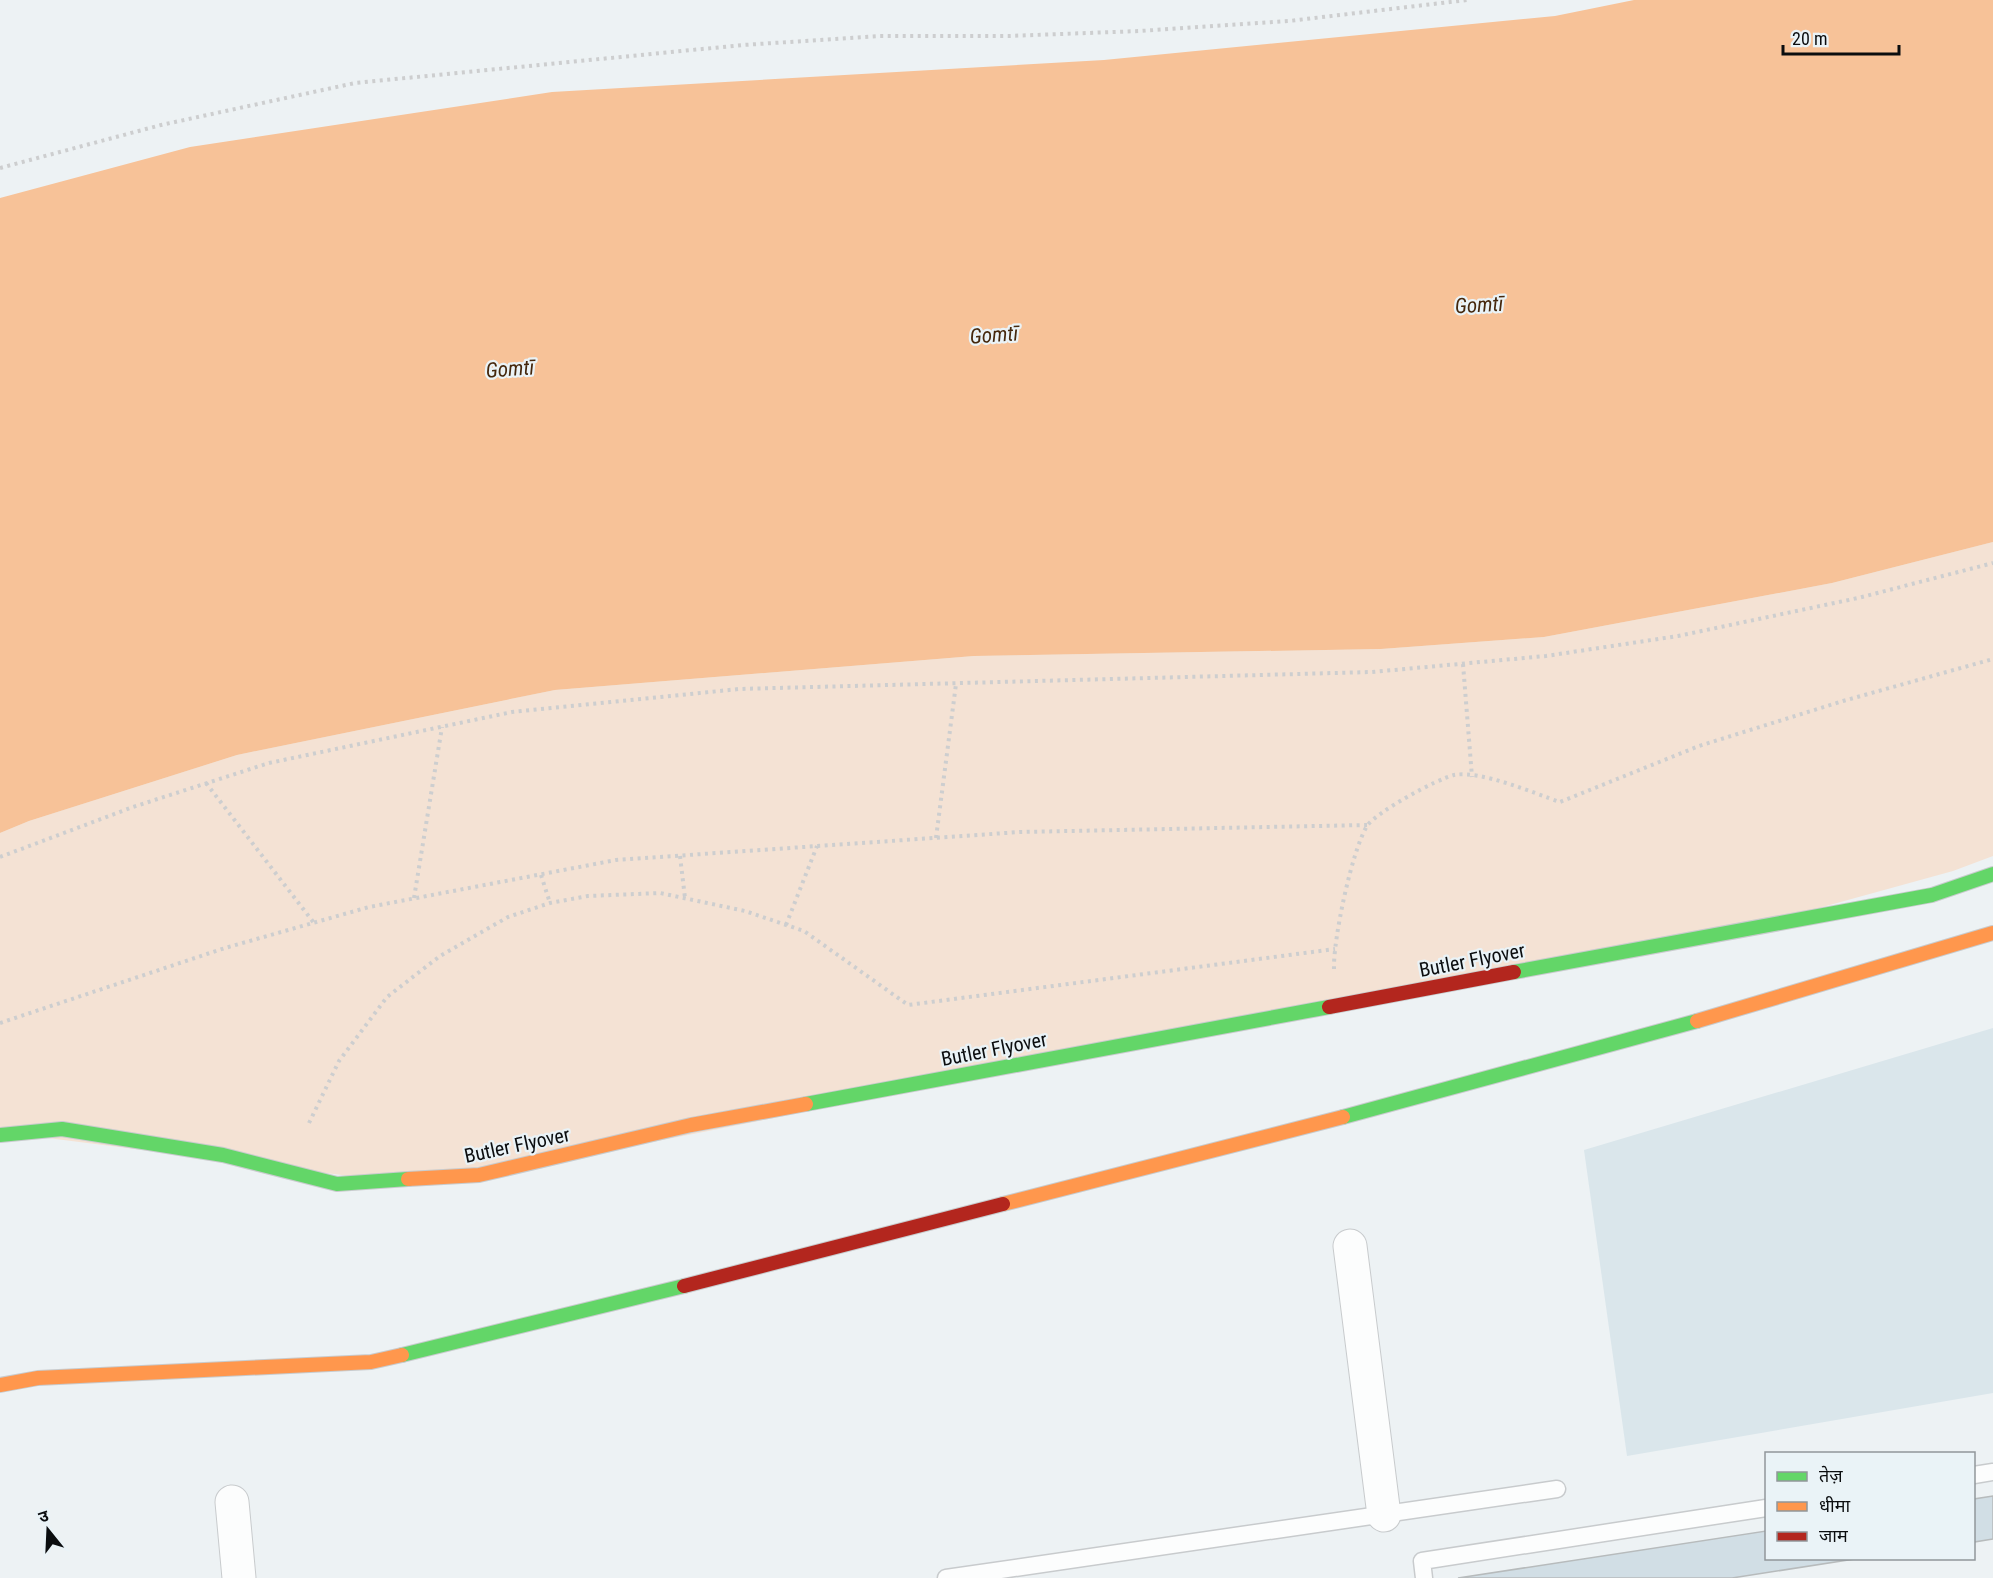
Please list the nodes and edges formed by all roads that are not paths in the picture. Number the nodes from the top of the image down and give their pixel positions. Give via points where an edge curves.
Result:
1 (1993, 874) edge
2 (1993, 933) edge
3 (0, 1135) edge
4 (1350, 1246) dead end
5 (0, 1385) edge
6 (1993, 1472) edge
7 (1975, 1475) edge
8 (1557, 1489) dead end
9 (232, 1502) dead end
10 (1765, 1508) edge
11 (1384, 1515) junction
12 (239, 1578) edge
13 (946, 1578) edge
14 (1424, 1578) edge

1 - 3 main road, Butler Flyover via 1932,895 691,1125 479,1175 337,1184 223,1155 62,1129
2 - 5 main road via 1616,1044 1318,1124 496,1334 371,1362 38,1378
4 - 11 street
6 - 7 lane
8 - 11 lane
9 - 12 street
10 - 14 lane via 1422,1561
11 - 13 lane

